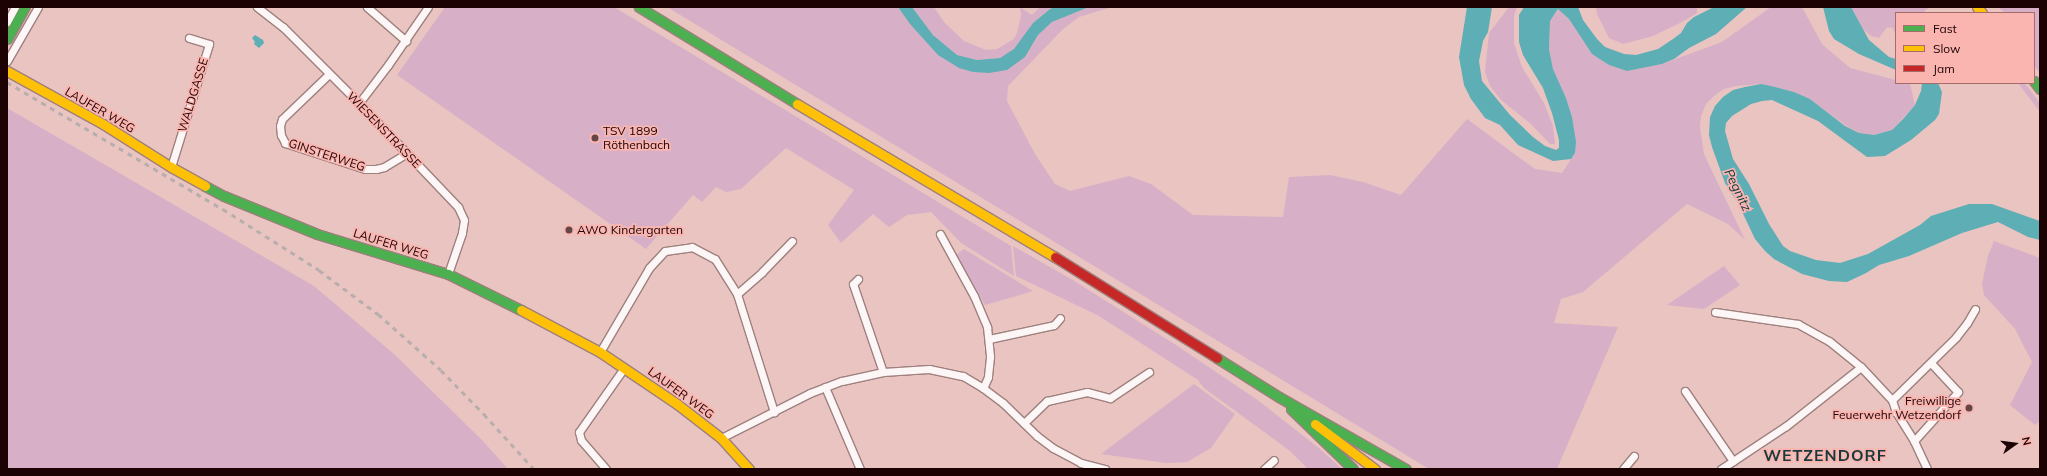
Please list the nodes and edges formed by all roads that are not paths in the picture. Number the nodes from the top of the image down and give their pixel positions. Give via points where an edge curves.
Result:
1 (15, 7) edge
2 (25, 7) edge
3 (38, 7) edge
4 (257, 7) edge
5 (367, 7) edge
6 (428, 7) edge
7 (639, 7) edge
8 (7, 22) edge
9 (189, 38) dead end
10 (7, 39) edge
11 (406, 41) junction
12 (7, 61) edge
13 (7, 71) edge
14 (329, 74) junction
15 (359, 103) junction
16 (406, 154) junction
17 (171, 167) junction
18 (940, 234) dead end
19 (792, 241) dead end
20 (448, 274) junction
21 (858, 279) dead end
22 (737, 294) junction
23 (1974, 309) dead end
24 (1714, 312) dead end
25 (1060, 318) dead end
26 (989, 339) junction
27 (600, 352) junction
28 (1931, 363) junction
29 (1860, 367) junction
30 (624, 368) junction
31 (883, 372) junction
32 (1150, 372) dead end
33 (825, 387) junction
34 (984, 388) junction
35 (1685, 391) dead end
36 (1279, 397) junction
37 (1892, 400) junction
38 (774, 412) junction
39 (1024, 423) junction
40 (722, 438) junction
41 (1914, 441) junction
42 (1634, 456) dead end
43 (1274, 460) dead end
44 (1733, 461) junction
45 (606, 469) edge
46 (748, 469) edge
47 (860, 469) edge
48 (1105, 469) edge
49 (1264, 469) edge
50 (1353, 469) edge
51 (1375, 469) edge
52 (1406, 469) edge
53 (1623, 469) edge
54 (1721, 469) edge
55 (1927, 469) edge

1 - 8 street
2 - 10 main road
3 - 12 street
4 - 14 street, WIESENSTRASSE via 283,27
5 - 11 street
6 - 11 street
7 - 36 main road via 1039,247
9 - 17 street, WALDGASSE via 209,44
11 - 15 street
13 - 17 main road, LAUFER WEG via 103,124
14 - 15 street, WIESENSTRASSE
14 - 16 street, GINSTERWEG via 282,119 281,135 285,143 365,169 384,167
15 - 16 street, WIESENSTRASSE
16 - 20 street, WIESENSTRASSE via 458,207 464,220
17 - 20 main road, LAUFER WEG via 224,196 317,234
18 - 26 street via 980,309
19 - 22 street
20 - 27 main road, LAUFER WEG
21 - 31 street via 853,284
22 - 27 street via 715,259 692,247 665,251 649,268
22 - 38 street
23 - 28 street via 1967,323
24 - 29 street via 1804,326 1828,341
25 - 26 street via 1054,325
26 - 34 street via 988,377
27 - 30 main road, LAUFER WEG
28 - 37 street
28 - 41 street via 1958,392
29 - 37 street
29 - 44 street via 1786,426
30 - 40 main road, LAUFER WEG
30 - 45 street via 579,432 581,440
31 - 33 street via 858,376
31 - 34 street via 929,369 963,376
32 - 39 street via 1110,398 1087,392 1047,400
33 - 38 street
33 - 47 street
34 - 39 street
35 - 44 street
36 - 50 main road
36 - 51 main road
36 - 52 main road
37 - 41 street via 1896,412
38 - 40 street
39 - 48 street via 1053,448 1081,463
40 - 46 main road, LAUFER WEG
41 - 55 street
42 - 53 street
43 - 49 street
44 - 54 street

